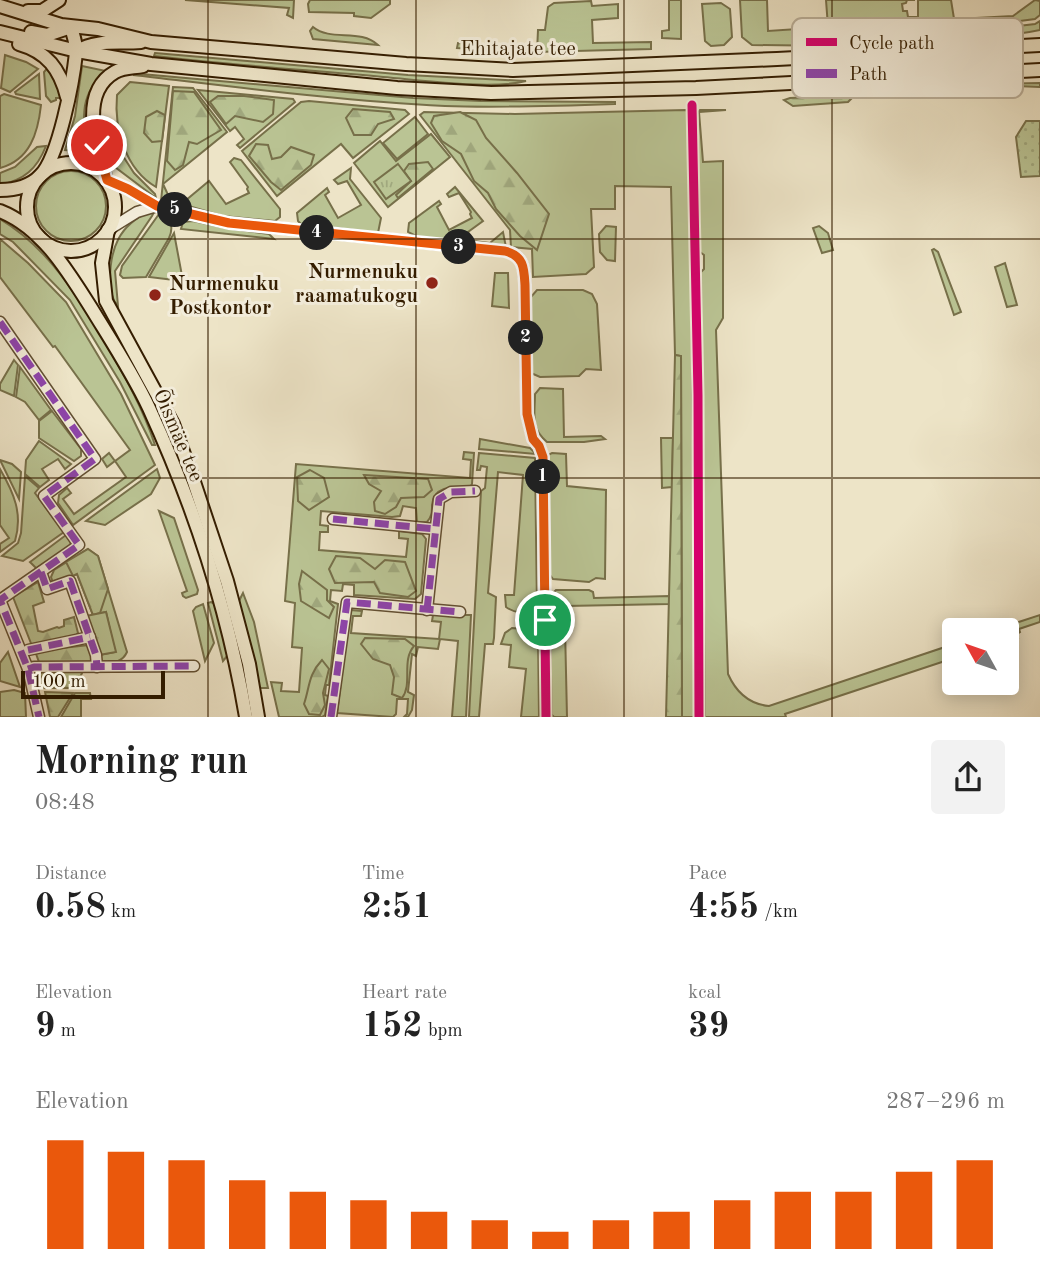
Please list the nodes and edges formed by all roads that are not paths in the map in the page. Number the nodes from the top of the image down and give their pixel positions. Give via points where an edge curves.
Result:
1 (59, 0) edge
2 (0, 6) edge
3 (16, 10) junction
4 (71, 26) junction
5 (0, 32) edge
6 (1040, 37) edge
7 (151, 42) junction
8 (1040, 45) edge
9 (1024, 46) joint
10 (77, 51) junction
11 (792, 58) edge
12 (151, 64) junction
13 (792, 83) edge
14 (68, 99) junction
15 (40, 176) junction
16 (107, 180) junction
17 (0, 190) edge
18 (157, 206) junction
19 (0, 211) edge
20 (108, 230) junction
21 (40, 237) junction
22 (0, 323) edge
23 (475, 491) dead end
24 (334, 519) dead end
25 (435, 529) junction
26 (41, 572) junction
27 (427, 610) junction
28 (460, 612) dead end
29 (90, 637) junction
30 (28, 650) dead end
31 (194, 666) dead end
32 (97, 667) junction
33 (28, 669) junction
34 (38, 717) edge
35 (246, 717) edge
36 (258, 717) edge
37 (331, 717) edge
38 (547, 717) edge

1 - 3 main road via 43,11
2 - 3 main road, Ehitajate tee
3 - 4 main road, Ehitajate tee
4 - 5 main road via 47,35
4 - 7 main road, Ehitajate tee
4 - 10 main road
5 - 10 main road, Ehitajate tee
5 - 14 main road via 50,61
6 - 9 main road
7 - 10 main road via 98,43
7 - 11 main road, Ehitajate tee via 513,70
8 - 9 main road, Ehitajate tee
10 - 12 main road, Ehitajate tee
10 - 14 main road
12 - 13 main road, Ehitajate tee via 491,93
12 - 16 main road via 118,70 97,90 93,111
14 - 15 main road
15 - 16 main road via 57,165 78,163
15 - 17 main road via 14,190
15 - 21 main road via 30,190 27,207
16 - 18 street
16 - 20 main road via 115,205
18 - 20 street via 136,212
18 - 38 street via 229,223 505,251 520,258 525,285 527,414 543,457
19 - 21 main road, Õismäe tee
20 - 21 main road via 96,243 80,250 54,247
20 - 36 main road, Õismäe tee via 102,262 106,301 173,424 194,479 227,581
21 - 35 main road, Õismäe tee via 86,300 149,408 219,594
22 - 26 street via 95,460 44,496 79,545
23 - 25 street via 451,492 439,499
24 - 25 street
25 - 27 street
26 - 29 street via 47,589 70,581
26 - 33 street via 0,600
27 - 28 street
27 - 37 street via 347,602
29 - 30 street
29 - 32 street
31 - 32 street
32 - 33 street
33 - 34 street

